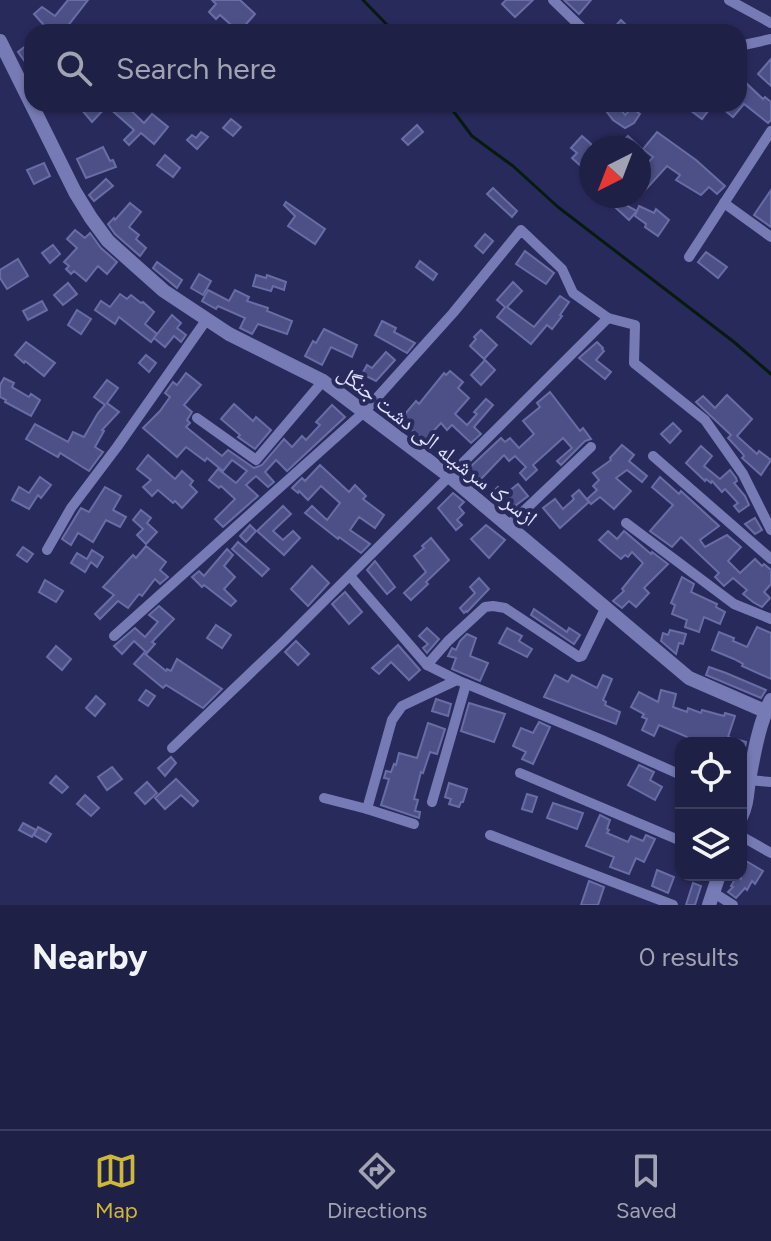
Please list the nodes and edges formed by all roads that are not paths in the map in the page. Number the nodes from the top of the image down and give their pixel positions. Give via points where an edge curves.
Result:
1 (553, 0) edge
2 (729, 0) edge
3 (771, 23) edge
4 (578, 24) edge
5 (771, 39) edge
6 (0, 41) edge
7 (747, 44) edge
8 (24, 89) edge
9 (35, 112) edge
10 (771, 131) edge
11 (724, 203) junction
12 (771, 237) edge
13 (689, 257) dead end
14 (608, 318) junction
15 (207, 319) junction
16 (323, 381) junction
17 (364, 412) junction
18 (197, 418) dead end
19 (591, 447) dead end
20 (653, 456) dead end
21 (449, 476) junction
22 (626, 523) dead end
23 (508, 526) junction
24 (771, 530) edge
25 (47, 550) dead end
26 (771, 559) edge
27 (350, 576) junction
28 (605, 609) junction
29 (771, 619) edge
30 (114, 636) dead end
31 (427, 665) junction
32 (461, 682) junction
33 (768, 706) edge
34 (172, 748) dead end
35 (675, 772) edge
36 (520, 773) dead end
37 (749, 780) junction
38 (771, 782) edge
39 (747, 789) edge
40 (324, 798) dead end
41 (432, 802) dead end
42 (367, 809) junction
43 (414, 824) dead end
44 (490, 835) dead end
45 (675, 838) edge
46 (747, 839) edge
47 (771, 853) edge
48 (712, 899) edge
49 (673, 905) edge
50 (733, 905) edge

1 - 4 street
2 - 3 street
5 - 7 street
6 - 8 street, ازسرک سرشیله الی دشت جنگل
9 - 15 street, ازسرک سرشیله الی دشت جنگل via 75,192 108,241 164,291
10 - 11 street
11 - 12 street
11 - 13 street
14 - 17 street via 573,293 562,269 521,230
14 - 21 street
14 - 24 street via 635,325 634,363 705,420 743,474
15 - 16 street, ازسرک سرشیله الی دشت جنگل
15 - 25 street via 71,508
16 - 17 street, ازسرک سرشیله الی دشت جنگل
16 - 18 street via 256,460
17 - 21 street, ازسرک سرشیله الی دشت جنگل
17 - 30 street
19 - 23 street
20 - 26 street
21 - 23 street, ازسرک سرشیله الی دشت جنگل
21 - 27 street
22 - 29 street via 734,604
23 - 28 street, ازسرک سرشیله الی دشت جنگل
27 - 31 street
27 - 34 street
28 - 31 street via 579,657 505,608 489,606
28 - 33 street, ازسرک سرشیله الی دشت جنگل via 689,678
31 - 32 street
32 - 35 street
32 - 41 street
32 - 42 street via 396,712
33 - 37 street
36 - 45 street
37 - 38 street
37 - 39 street
40 - 42 street
42 - 43 street
44 - 49 street
46 - 47 street
48 - 50 street

